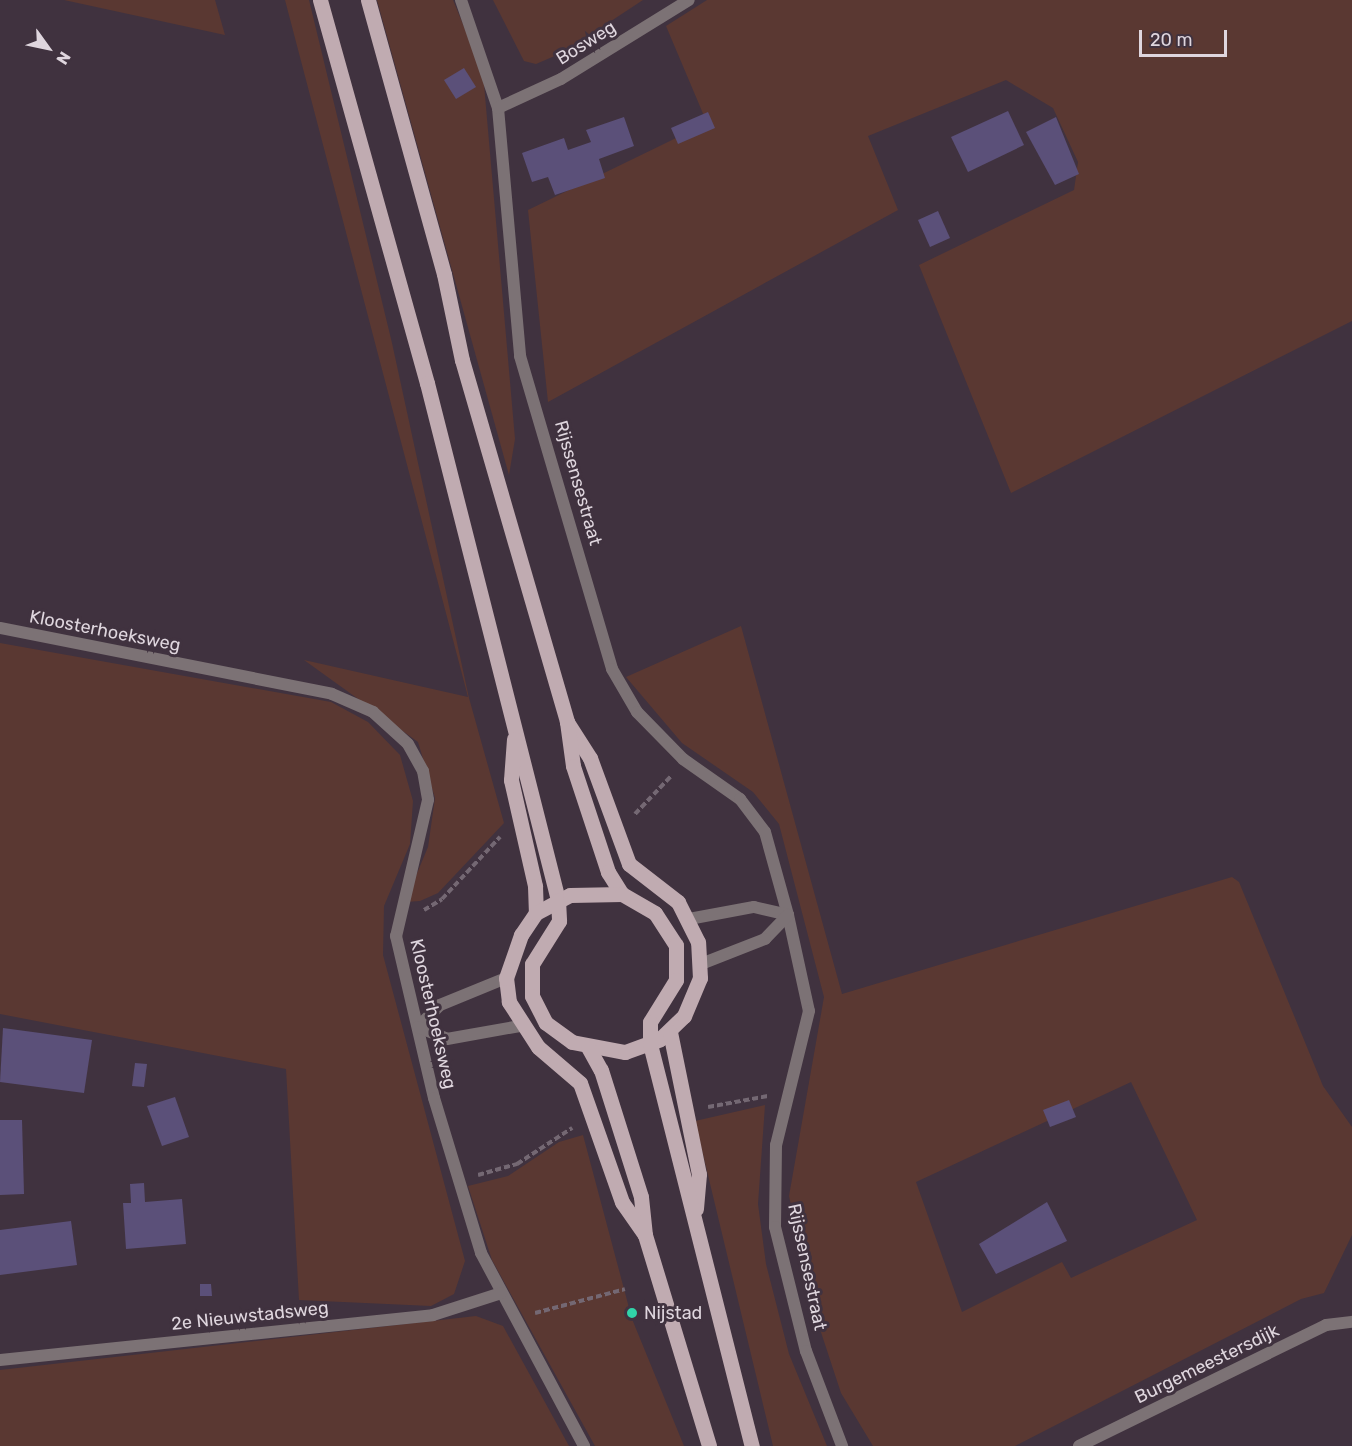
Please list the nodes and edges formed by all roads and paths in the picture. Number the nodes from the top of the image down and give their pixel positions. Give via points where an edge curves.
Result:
1 (320, 0) edge
2 (368, 0) edge
3 (461, 0) edge
4 (689, 0) edge
5 (498, 108) junction
6 (0, 628) edge
7 (567, 722) junction
8 (514, 725) junction
9 (622, 894) junction
10 (558, 900) junction
11 (536, 913) junction
12 (788, 915) junction
13 (689, 919) junction
14 (663, 922) junction
15 (701, 964) junction
16 (506, 978) junction
17 (546, 1023) junction
18 (520, 1026) junction
19 (418, 1027) junction
20 (670, 1032) junction
21 (650, 1044) junction
22 (588, 1047) junction
23 (695, 1222) junction
24 (645, 1234) junction
25 (625, 1289) dead end
26 (501, 1293) junction
27 (516, 1318) junction
28 (1352, 1322) edge
29 (0, 1360) edge
30 (584, 1446) edge
31 (709, 1446) edge
32 (752, 1446) edge
33 (842, 1446) edge
34 (1079, 1446) edge

1 - 8 main road
2 - 7 main road via 444,273 462,360
3 - 5 street, Rijssensestraat
4 - 5 street, Bosweg via 561,79
5 - 12 street, Rijssensestraat via 520,356 612,669 637,712 683,759 740,799 765,832
6 - 19 street, Kloosterhoeksweg via 332,694 392,727 423,771 428,801 396,936
7 - 9 main road via 591,826
7 - 13 main road via 590,758 620,849 629,864 665,890
8 - 10 main road
8 - 11 main road via 511,780
9 - 10 main road via 606,891
9 - 14 main road
10 - 11 main road
10 - 17 main road via 559,921 537,951 530,982
11 - 16 main road via 520,935
12 - 13 street via 754,907
12 - 15 street via 765,939
12 - 33 street, Rijssensestraat via 808,1011 776,1145 775,1227 806,1351
13 - 14 main road
13 - 15 main road
14 - 21 main road via 678,961 675,980 650,1022
15 - 20 main road via 694,998
16 - 18 main road
16 - 19 street via 440,1005
17 - 18 main road
17 - 22 main road
18 - 19 street via 447,1039
18 - 24 main road via 565,1067 590,1102 622,1202
19 - 26 street, Kloosterhoeksweg via 457,1181
20 - 21 main road
20 - 23 main road via 699,1174
21 - 22 main road via 625,1052
21 - 23 main road
22 - 24 main road via 601,1070 641,1197
23 - 32 main road
24 - 31 main road
25 - 27 path
26 - 27 street, Kloosterhoeksweg
26 - 29 street, 2e Nieuwstadsweg via 433,1315
27 - 30 street, Kloosterhoeksweg
28 - 34 street, Burgemeestersdijk via 1326,1325

